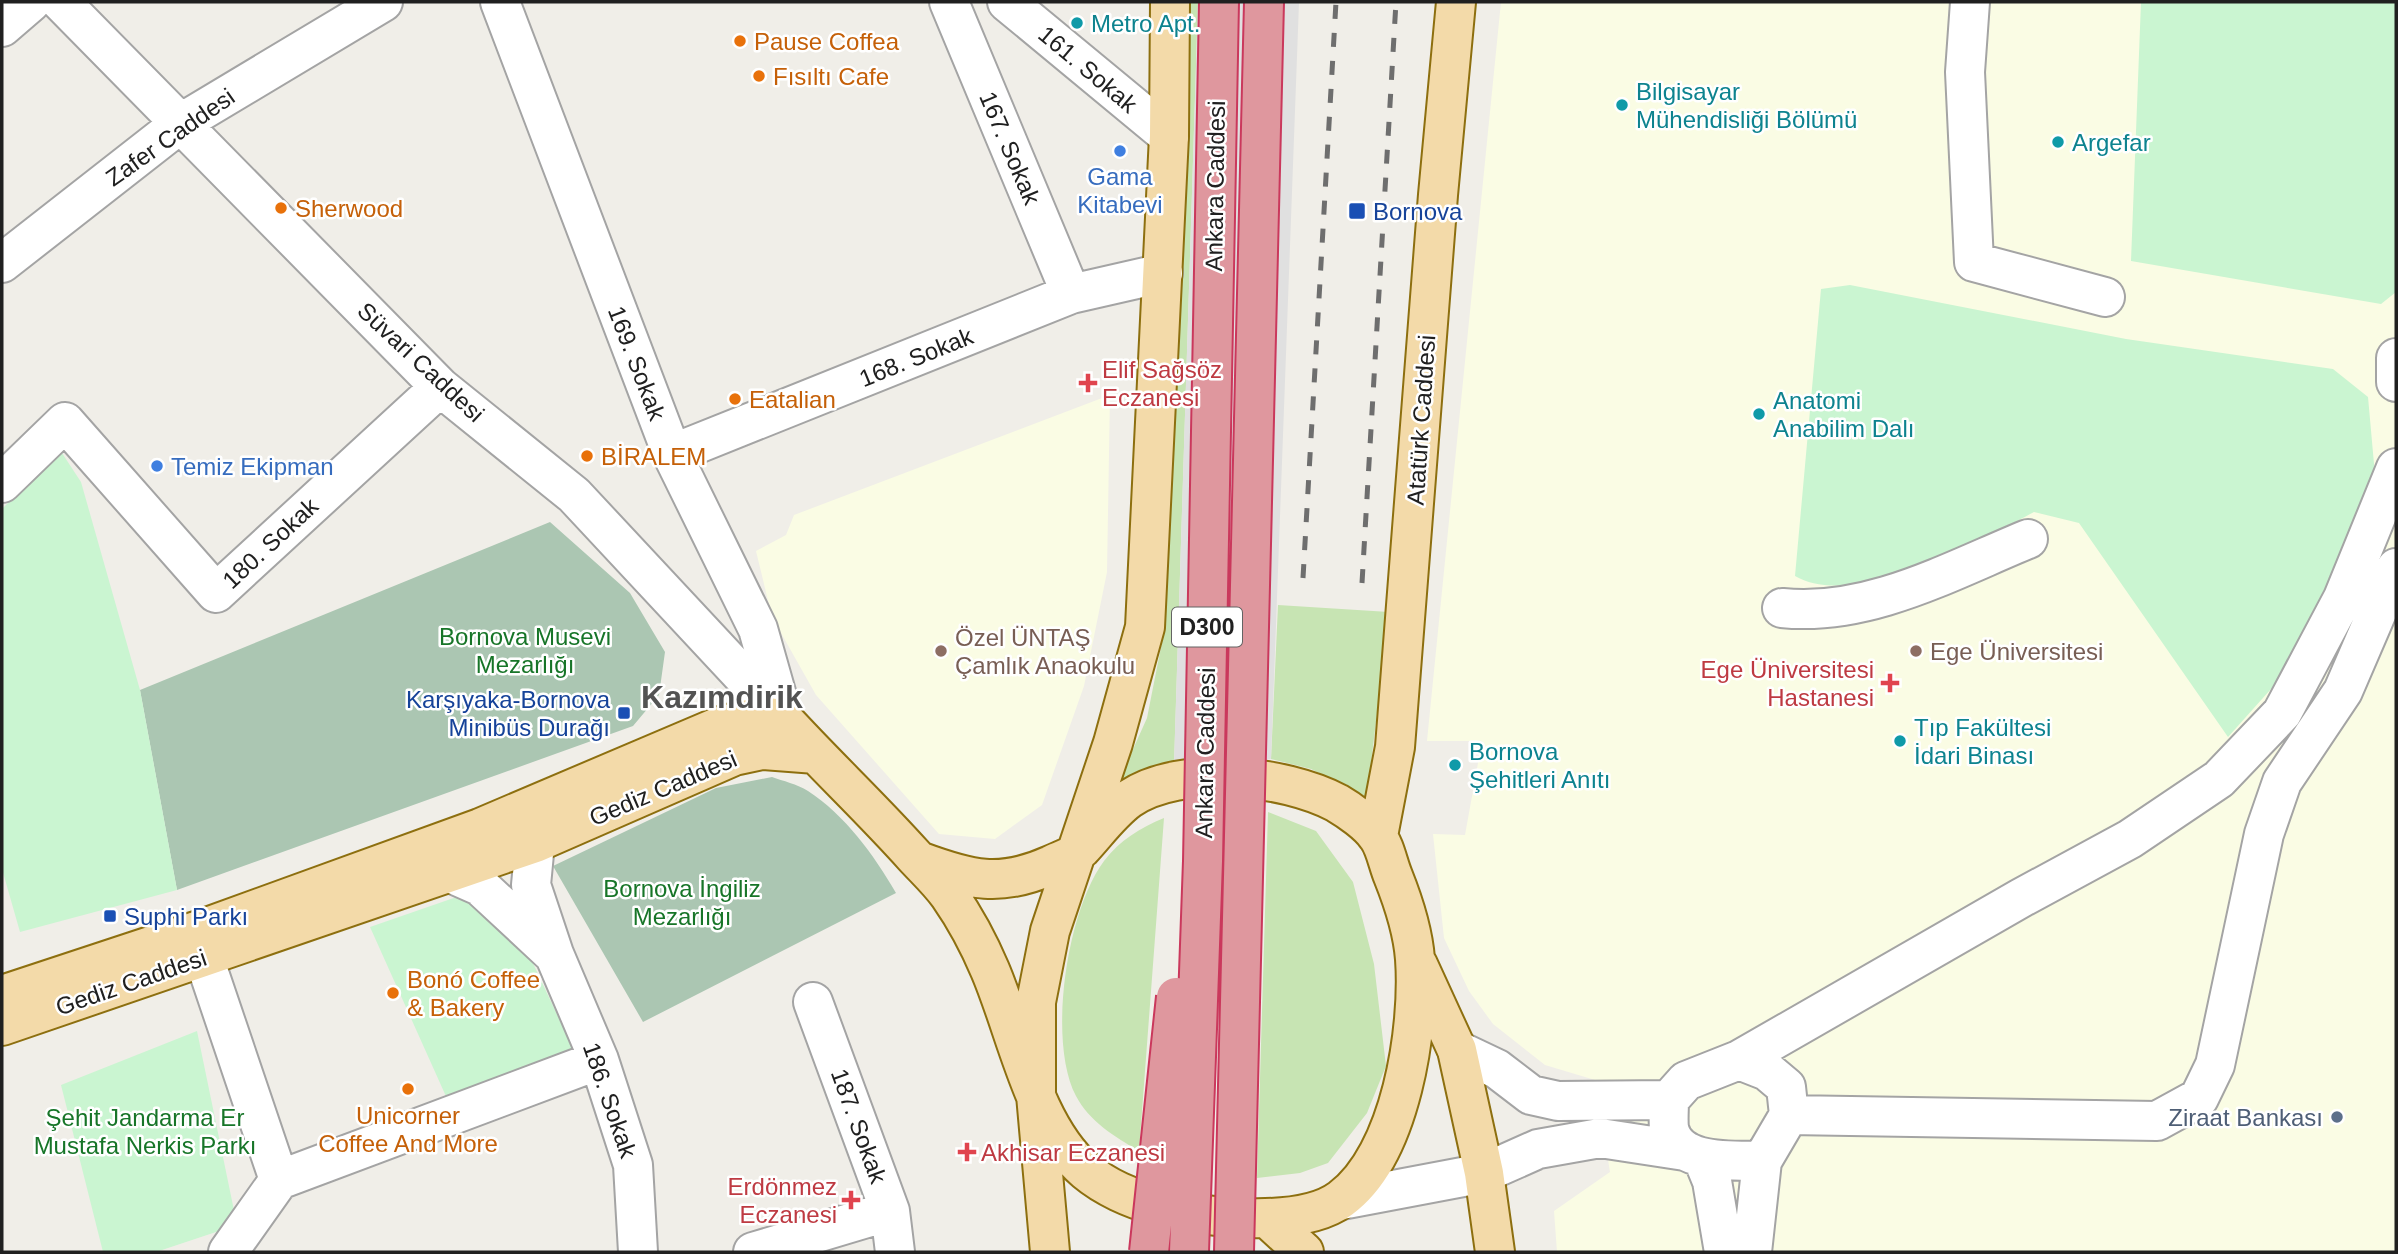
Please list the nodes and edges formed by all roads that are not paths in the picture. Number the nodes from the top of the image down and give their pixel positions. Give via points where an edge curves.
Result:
1 (31, 2) edge
2 (61, 2) edge
3 (383, 2) edge
4 (500, 2) edge
5 (948, 2) edge
6 (1007, 2) edge
7 (1170, 2) edge
8 (1219, 2) edge
9 (1264, 2) edge
10 (1456, 2) edge
11 (1970, 2) edge
12 (2, 27) edge
13 (181, 123) junction
14 (1168, 136) junction
15 (2, 263) edge
16 (1163, 273) junction
17 (1071, 294) junction
18 (2105, 298) dead end
19 (2396, 358) edge
20 (2396, 382) edge
21 (440, 387) junction
22 (672, 454) junction
23 (2396, 468) edge
24 (2, 483) edge
25 (2028, 539) dead end
26 (2396, 568) edge
27 (1782, 608) dead end
28 (783, 719) junction
29 (816, 754) junction
30 (1378, 836) junction
31 (535, 843) junction
32 (1077, 853) junction
33 (1203, 860) junction
34 (919, 861) junction
35 (446, 871) junction
36 (554, 954) junction
37 (1415, 957) junction
38 (204, 958) junction
39 (2, 995) edge
40 (813, 1002) dead end
41 (2, 1026) edge
42 (1457, 1050) junction
43 (599, 1060) junction
44 (1739, 1060) junction
45 (1036, 1095) junction
46 (1669, 1100) junction
47 (1789, 1115) junction
48 (1694, 1155) junction
49 (1762, 1161) junction
50 (1484, 1173) junction
51 (279, 1180) junction
52 (1341, 1199) junction
53 (890, 1211) junction
54 (1268, 1219) junction
55 (228, 1252) edge
56 (638, 1252) edge
57 (752, 1252) edge
58 (895, 1252) edge
59 (1050, 1252) edge
60 (1149, 1252) edge
61 (1189, 1252) edge
62 (1234, 1252) edge
63 (1304, 1252) edge
64 (1495, 1252) edge
65 (1724, 1252) edge
66 (1752, 1252) edge

1 - 12 street
2 - 13 street, Süvari Caddesi
3 - 13 street, Zafer Caddesi
4 - 22 street, 169. Sokak
5 - 17 street, 167. Sokak
6 - 14 street, 161. Sokak
7 - 14 main road, Ankara Caddesi
8 - 33 highway, Ankara Caddesi / D300, bridge
9 - 62 highway, Ankara Caddesi / D300, bridge
10 - 30 main road, Atatürk Caddesi via 1395,747
11 - 18 street via 1965,72 1974,262
13 - 15 street, Zafer Caddesi
13 - 21 street, Süvari Caddesi
14 - 16 main road, Ankara Caddesi
16 - 17 street, 168. Sokak
16 - 32 main road, Ankara Caddesi via 1145,627
17 - 22 street, 168. Sokak
19 - 20 street
21 - 24 street, 180. Sokak via 216,593 65,422
21 - 28 street, Süvari Caddesi via 574,495
22 - 28 street, 169. Sokak via 758,629
23 - 44 street via 2343,598 2282,713 2219,779 2130,839
25 - 27 street via 1871,603 1806,611
26 - 47 street via 2343,691 2282,782 2264,834 2215,1065 2199,1098 2157,1121
28 - 29 main road
28 - 39 main road, Gediz Caddesi via 761,716 720,726 480,828 196,932
29 - 31 main road, Gediz Caddesi via 762,750 734,756
29 - 34 main road
30 - 32 main road via 1340,805 1301,788 1221,777 1182,779 1139,794 1112,814
30 - 37 main road via 1400,895
31 - 35 main road, Gediz Caddesi
31 - 36 street, 186. Sokak via 531,885
32 - 34 main road via 1022,878 975,878
32 - 45 main road, Ankara Caddesi via 1050,931 1036,1002
33 - 60 highway, bridge via 1172,1017
33 - 61 highway, Ankara Caddesi / D300, bridge
34 - 45 main road via 946,890 974,938
35 - 36 street, 186. Sokak via 480,887
35 - 38 main road, Gediz Caddesi
36 - 43 street, 186. Sokak
37 - 42 main road
37 - 52 main road via 1413,1043 1394,1118 1370,1167
38 - 41 main road, Gediz Caddesi
38 - 51 street
40 - 53 street, 187. Sokak
42 - 46 street via 1497,1069 1531,1095 1558,1101
42 - 50 main road
43 - 51 street
43 - 56 street, 186. Sokak via 633,1165
44 - 46 street via 1686,1081
44 - 47 street via 1767,1072 1786,1087
45 - 54 main road via 1069,1152 1086,1171 1114,1189 1158,1206
45 - 59 main road
46 - 48 street via 1670,1131
47 - 49 street
48 - 49 street
48 - 50 street via 1600,1138 1538,1149
48 - 65 street via 1712,1181
49 - 66 street
50 - 52 street
50 - 64 main road
51 - 55 street
52 - 54 main road
53 - 57 street
53 - 58 street, 187. Sokak
54 - 63 main road

